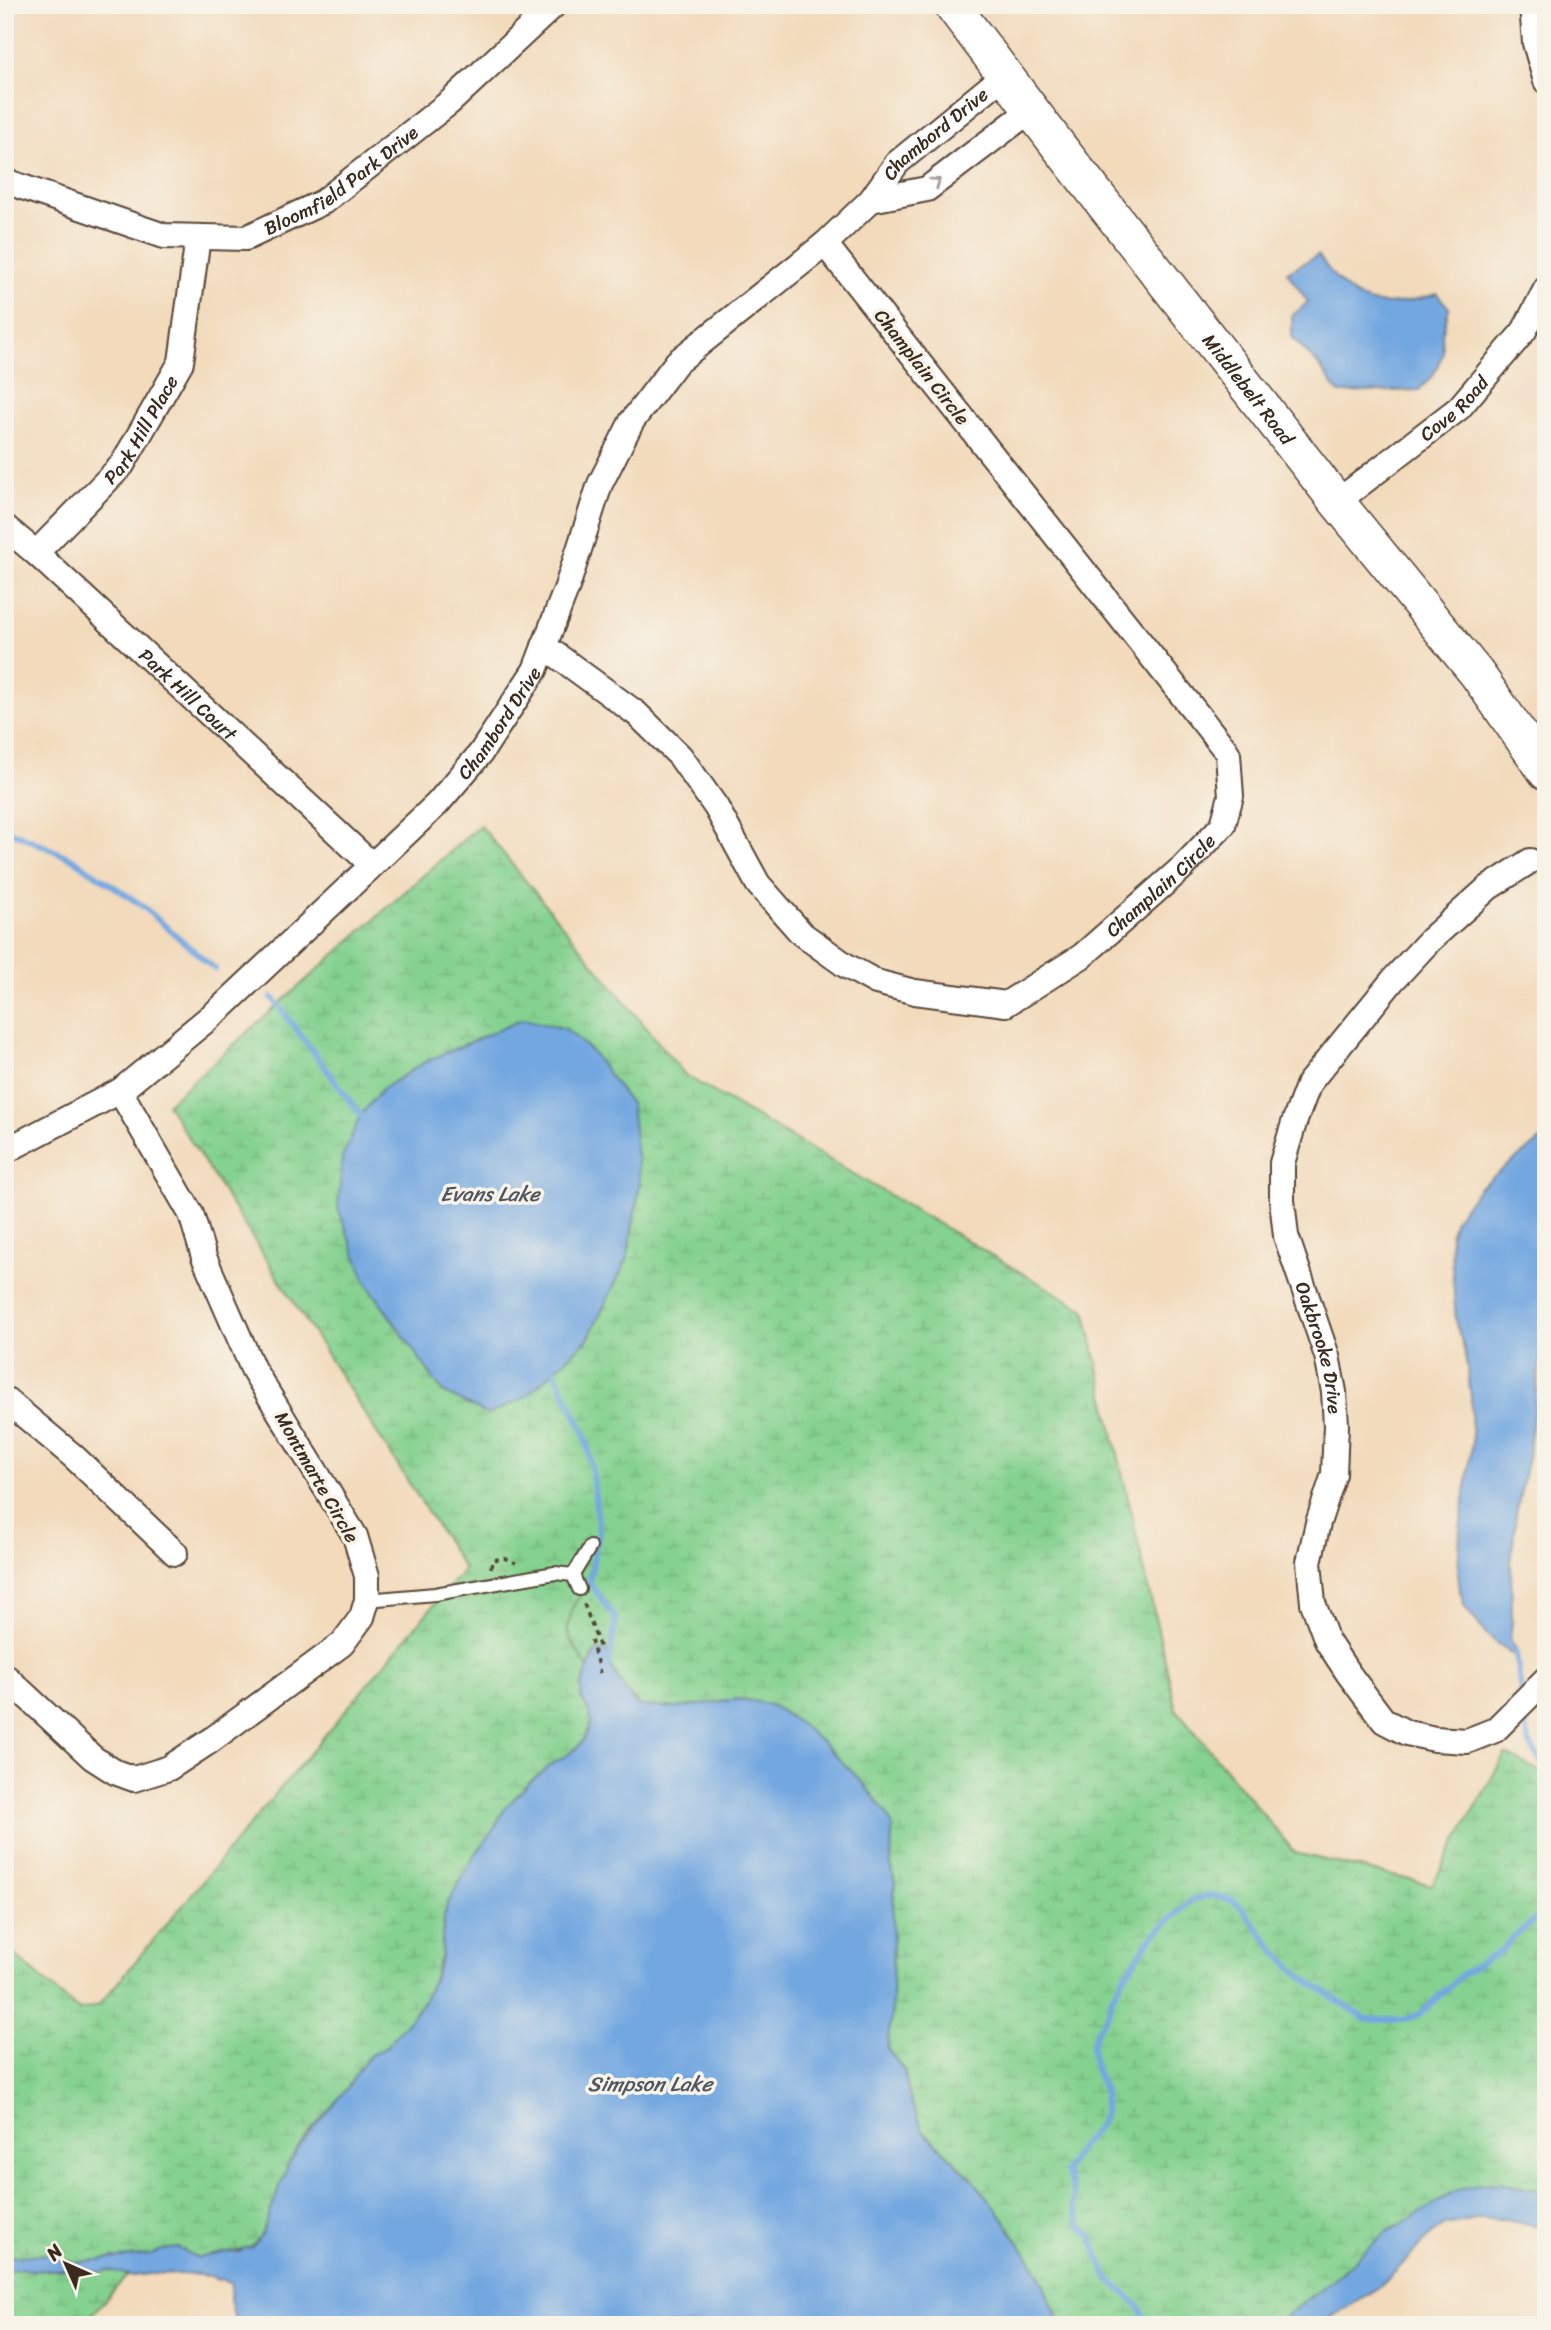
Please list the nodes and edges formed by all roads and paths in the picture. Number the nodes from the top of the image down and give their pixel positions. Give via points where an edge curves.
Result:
1 (554, 5) edge
2 (952, 5) edge
3 (1532, 5) edge
4 (1006, 74) junction
5 (1546, 81) edge
6 (1032, 109) junction
7 (5, 181) edge
8 (871, 200) junction
9 (198, 237) junction
10 (825, 244) junction
11 (1546, 289) edge
12 (1337, 502) junction
13 (5, 527) edge
14 (36, 553) junction
15 (544, 646) junction
16 (1546, 772) edge
17 (1530, 861) dead end
18 (371, 864) junction
19 (120, 1091) junction
20 (5, 1151) edge
21 (5, 1399) edge
22 (590, 1547) dead end
23 (175, 1553) dead end
24 (573, 1575) junction
25 (579, 1589) joint
26 (367, 1600) junction
27 (591, 1640) dead end
28 (601, 1651) dead end
29 (600, 1673) dead end
30 (5, 1676) edge
31 (1546, 1679) edge

1 - 9 street, Bloomfield Park Drive via 450,102 323,202 246,238
2 - 4 street, Middlebelt Road
3 - 5 street via 1535,43
4 - 6 street, Middlebelt Road
4 - 8 street, Chambord Drive via 897,163
8 -> 6 street, Chambord Drive via 927,189
6 - 12 street, Middlebelt Road
7 - 9 street, Bloomfield Park Drive via 164,236
8 - 10 street, Chambord Drive
9 - 14 street, Park Hill Place via 181,362 122,465
10 - 15 street, Chambord Drive via 677,362 632,421 600,484
10 - 15 street, Champlain Circle via 1224,748 1231,796 1223,825 1183,867 1082,956 1006,1004 876,982 802,933 758,884 716,807 680,756 637,714
11 - 12 street, Cove Road via 1524,331 1459,408
12 - 16 street, Middlebelt Road via 1477,674
13 - 14 street, Park Hill Court
14 - 18 street, Park Hill Court
15 - 18 street, Chambord Drive via 535,670 480,754 437,804
17 - 31 street, Oakbrooke Drive via 1488,888 1430,940 1309,1083 1282,1163 1282,1200 1286,1236 1327,1356 1334,1392 1334,1474 1309,1562 1313,1603 1327,1641 1384,1721 1407,1733 1435,1739 1467,1741 1495,1730
18 - 19 street, Chambord Drive via 221,1008
19 - 20 street, Chambord Drive
19 - 26 street, Montmarte Circle via 191,1214 204,1257 253,1369 355,1536 367,1576
21 - 23 street
22 - 24 lane
24 - 25 lane
24 - 26 lane via 555,1573 435,1594
25 - 28 path
26 - 30 street via 362,1617 342,1644 211,1741 169,1768 134,1779 93,1758
27 - 29 path

